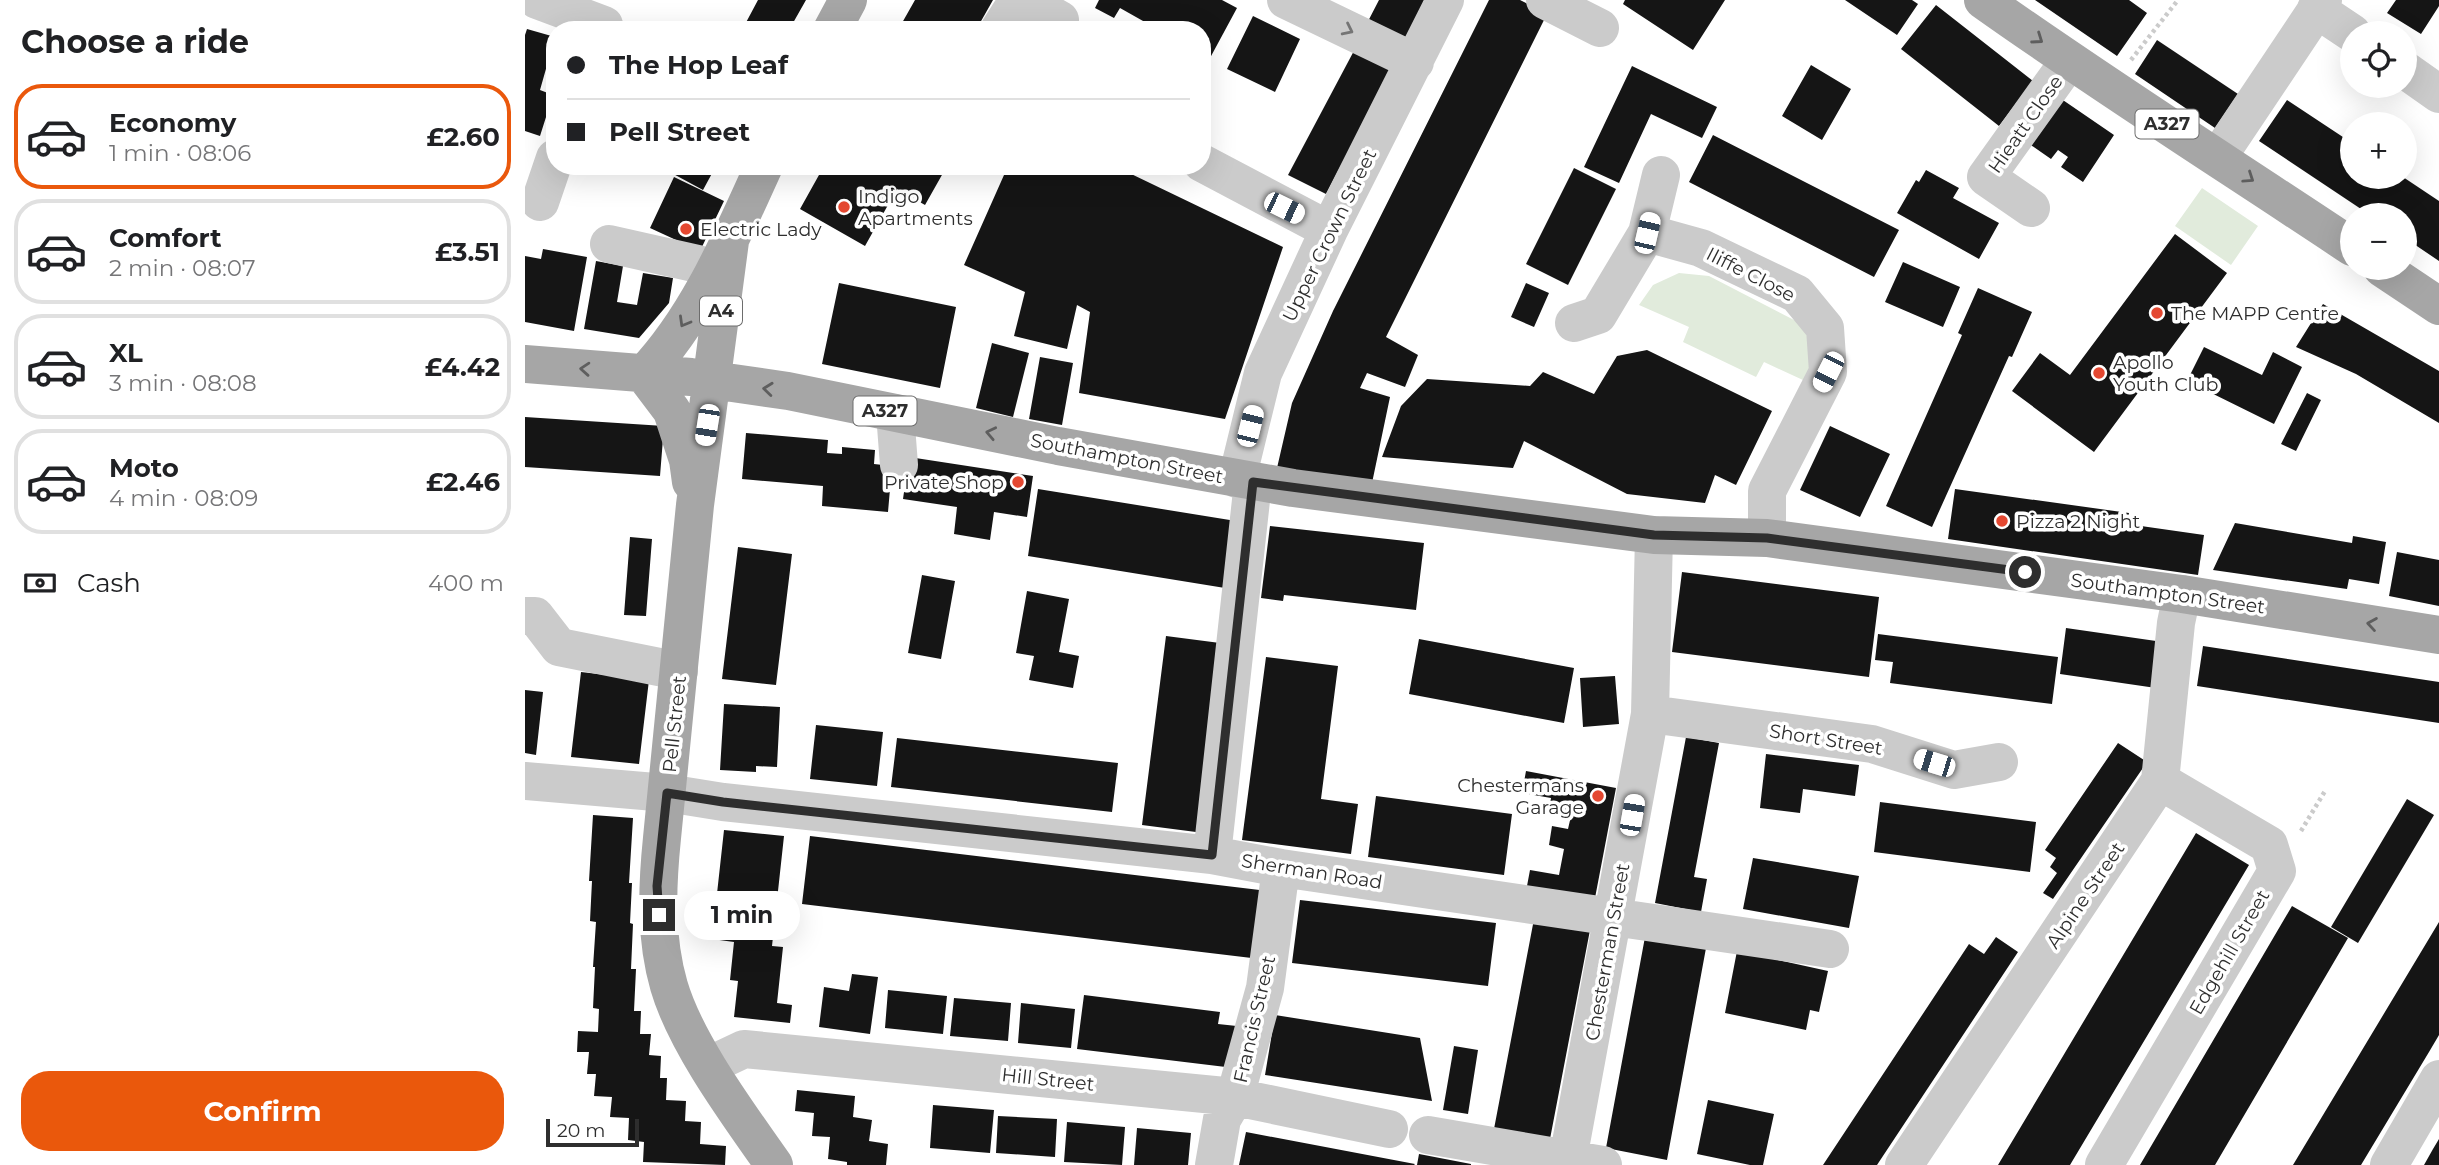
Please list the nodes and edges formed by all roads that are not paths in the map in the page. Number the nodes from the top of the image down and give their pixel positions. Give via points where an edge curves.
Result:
1 (537, 0) edge
2 (848, 0) edge
3 (1018, 0) edge
4 (1026, 0) edge
5 (1286, 0) edge
6 (1445, 0) edge
7 (1545, 0) edge
8 (1983, 0) edge
9 (2320, 4) edge
10 (606, 18) edge
11 (1060, 20) dead end
12 (837, 21) edge
13 (1005, 21) edge
14 (2340, 22) edge
15 (1600, 28) dead end
16 (2069, 61) junction
17 (1415, 62) junction
18 (2417, 78) edge
19 (2439, 93) edge
20 (2218, 157) junction
21 (1211, 168) edge
22 (760, 175) edge
23 (1661, 175) dead end
24 (2031, 208) dead end
25 (1329, 230) junction
26 (1647, 233) junction
27 (2340, 239) edge
28 (609, 244) dead end
29 (721, 257) junction
30 (2400, 280) edge
31 (2439, 306) edge
32 (1574, 323) dead end
33 (525, 364) edge
34 (644, 374) junction
35 (712, 380) junction
36 (895, 413) junction
37 (899, 465) dead end
38 (1245, 480) junction
39 (695, 505) junction
40 (1654, 535) junction
41 (1767, 538) junction
42 (2182, 594) junction
43 (525, 615) edge
44 (2439, 635) edge
45 (679, 671) junction
46 (1650, 713) junction
47 (1999, 762) dead end
48 (525, 781) edge
49 (2160, 781) junction
50 (667, 793) junction
51 (1212, 855) junction
52 (1281, 868) junction
53 (1614, 916) junction
54 (1830, 949) dead end
55 (708, 1066) junction
56 (2439, 1079) edge
57 (1235, 1097) junction
58 (1389, 1129) dead end
59 (1428, 1135) dead end
60 (1586, 1162) edge
61 (774, 1165) edge
62 (1214, 1165) edge
63 (1904, 1165) edge
64 (2104, 1165) edge
65 (2389, 1165) edge

1 - 10 street
2 - 12 main road
3 - 13 street
4 - 11 street
5 -> 17 street
6 - 17 street, Upper Crown Street
7 - 15 street
8 -> 16 main road, A327
9 - 14 street
9 - 20 street
16 - 20 main road, A327
16 - 24 street, Hieatt Close via 1986,177
17 - 25 street, Upper Crown Street
18 - 19 street
20 -> 27 main road, A327
21 - 25 street
22 - 29 main road, A4
23 - 26 street
25 - 38 street, Upper Crown Street via 1263,373
26 - 32 street via 1598,315
26 - 41 street, Iliffe Close via 1701,248 1797,294 1825,328 1828,372 1767,491
28 - 29 street via 698,264
29 -> 34 main road via 669,348
29 - 35 main road, A4
30 - 31 main road
34 -> 33 main road, Southampton Street / A327
34 - 35 main road, Southampton Street / A327
34 - 39 main road, Pell Street / A4 via 672,411 688,460
36 -> 35 main road, Southampton Street / A327
35 - 39 main road, Pell Street / A4
36 - 37 street
38 -> 36 main road, Southampton Street / A327
38 - 40 main road, Southampton Street / A327
38 - 51 street, Upper Crown Street
39 - 45 main road, Pell Street / A4
40 - 41 main road, Southampton Street / A327
40 - 46 street, Chesterman Street
41 - 42 main road, Southampton Street / A327
44 -> 42 main road, Southampton Street / A327
42 - 49 street, Alpine Street
43 - 45 street via 535,616 559,647
45 - 50 main road, Pell Street / A4
46 - 47 street, Short Street via 1872,744 1954,770
46 - 53 street, Chesterman Street
48 - 50 street, Sherman Road
49 - 63 street, Alpine Street
49 - 64 street, Edgehill Street via 2269,845 2277,871
50 - 51 street, Sherman Road
50 - 55 main road, Pell Street / A4 via 657,886 663,957 678,1010
51 - 52 street, Sherman Road
52 - 53 street, Sherman Road
52 - 57 street, Francis Street via 1265,988
53 - 54 street, Sherman Road
53 - 60 street, Chesterman Street
55 - 57 street, Hill Street via 744,1049
55 - 61 main road, Pell Street / A4
56 - 65 street
57 - 58 street, Hill Street
57 - 62 street, Francis Street via 1222,1119
59 - 60 street

